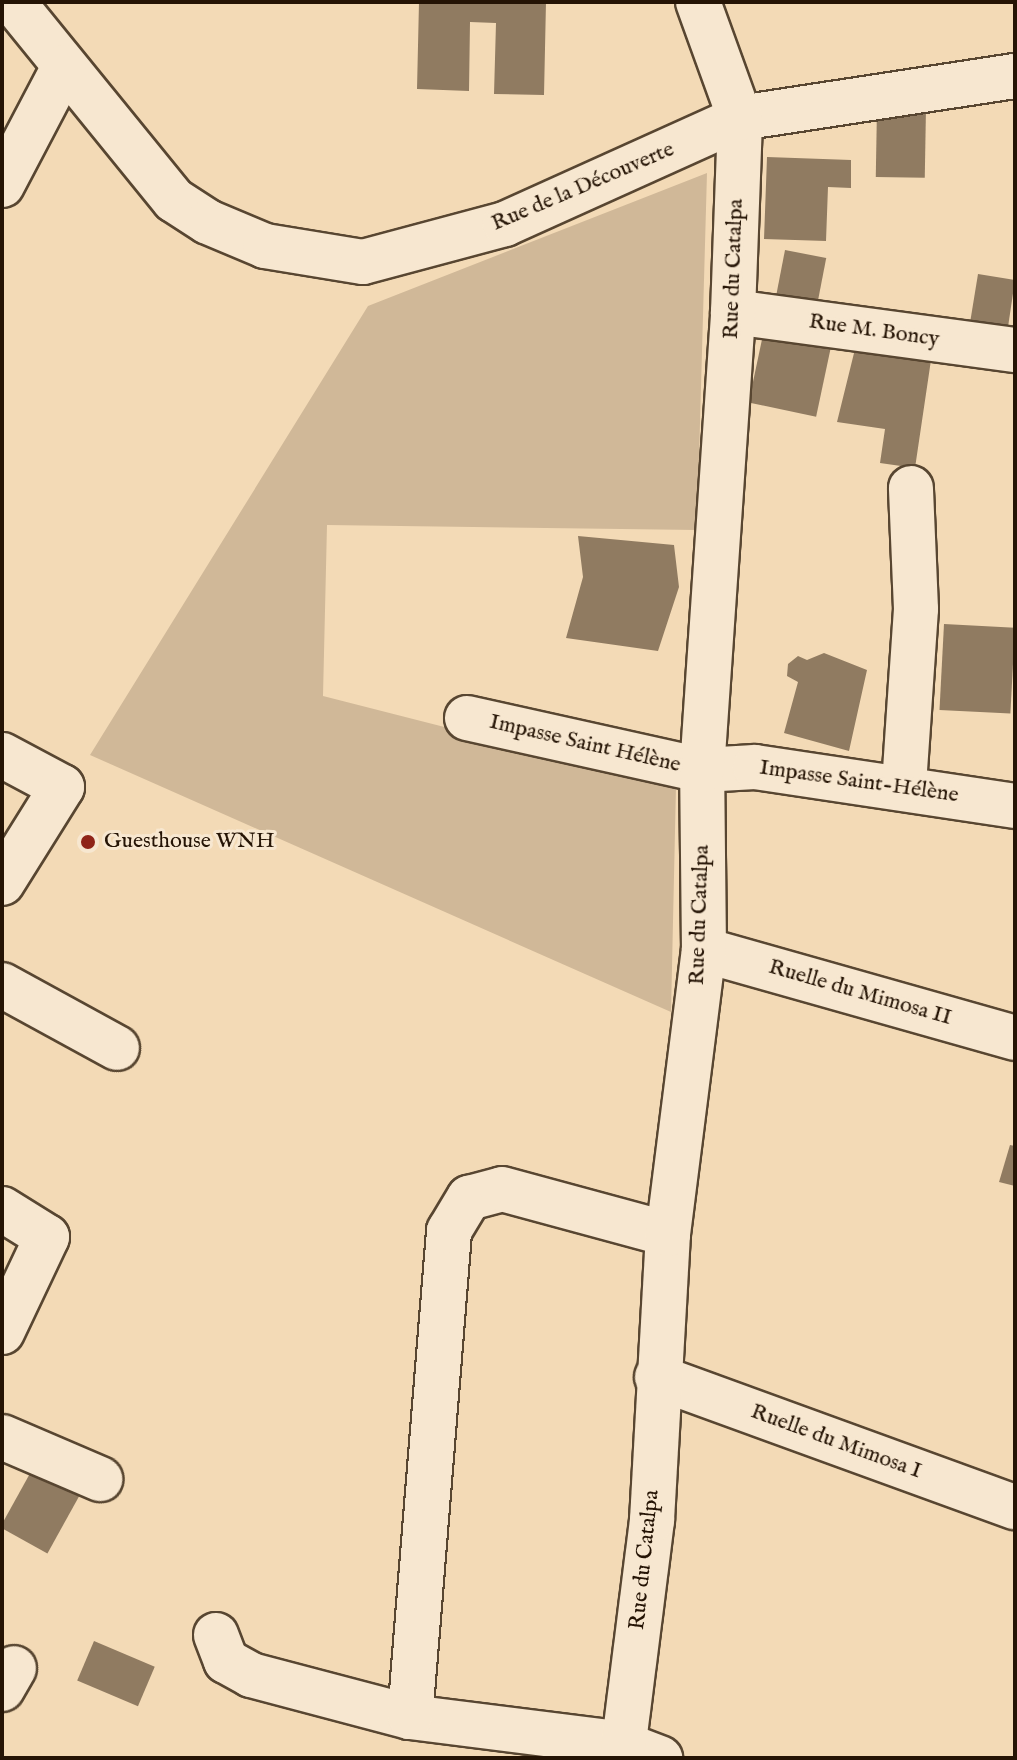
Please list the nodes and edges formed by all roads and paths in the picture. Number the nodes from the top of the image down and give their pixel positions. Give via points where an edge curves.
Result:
1 (698, 2) edge
2 (26, 7) edge
3 (64, 67) junction
4 (1015, 76) edge
5 (740, 118) junction
6 (2, 185) edge
7 (733, 312) junction
8 (1015, 350) edge
9 (911, 488) dead end
10 (467, 718) dead end
11 (2, 755) edge
12 (702, 770) junction
13 (904, 785) junction
14 (1015, 806) edge
15 (2, 883) edge
16 (704, 950) junction
17 (2, 985) edge
18 (1015, 1038) edge
19 (117, 1048) dead end
20 (2, 1209) edge
21 (668, 1234) junction
22 (2, 1332) edge
23 (657, 1377) junction
24 (2, 1437) edge
25 (100, 1479) dead end
26 (1015, 1507) edge
27 (216, 1635) dead end
28 (410, 1717) junction
29 (635, 1753) edge

1 - 5 street
2 - 3 street, Rue de la Découverte
3 - 5 street, Rue de la Découverte via 174,200 208,222 265,246 363,262 505,224
3 - 6 street
4 - 5 street, Rue de la Découverte
5 - 7 street, Rue du Catalpa
7 - 8 street, Rue M. Boncy
7 - 12 street, Rue du Catalpa
9 - 13 street via 916,609
10 - 12 street, Impasse Saint Hélène
11 - 15 street via 62,787
12 - 13 street, Impasse Saint-Hélène via 755,767
12 - 16 street, Rue du Catalpa
13 - 14 street, Impasse Saint-Hélène
16 - 18 street, Ruelle du Mimosa II
16 - 21 street, Rue du Catalpa
17 - 19 street
20 - 22 street via 47,1237
21 - 23 street, Rue du Catalpa
21 - 28 street via 502,1189 469,1198 449,1231
23 - 26 street, Ruelle du Mimosa I
23 - 29 street, Rue du Catalpa
24 - 25 street
27 - 28 street via 226,1661 251,1675
28 - 29 street

